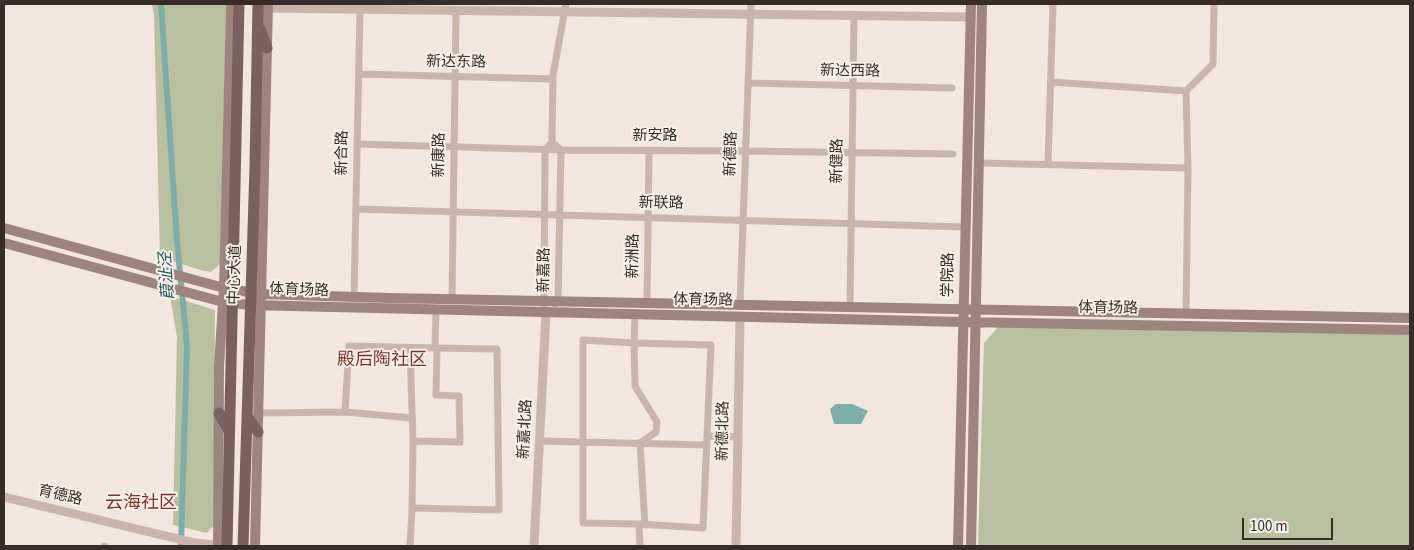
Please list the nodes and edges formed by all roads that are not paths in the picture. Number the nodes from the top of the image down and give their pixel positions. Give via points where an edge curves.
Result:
1 (231, 4) edge
2 (239, 4) edge
3 (751, 4) edge
4 (971, 4) edge
5 (982, 4) edge
6 (1053, 4) edge
7 (1214, 4) edge
8 (265, 5) edge
9 (565, 8) edge
10 (360, 9) junction
11 (456, 11) junction
12 (751, 15) junction
13 (854, 16) junction
14 (970, 17) junction
15 (258, 25) junction
16 (238, 33) junction
17 (230, 46) junction
18 (268, 48) junction
19 (359, 74) junction
20 (455, 76) junction
21 (553, 79) junction
22 (1051, 82) junction
23 (749, 83) junction
24 (853, 86) junction
25 (952, 88) dead end
26 (1186, 91) junction
27 (552, 142) junction
28 (357, 144) junction
29 (454, 147) junction
30 (545, 150) junction
31 (561, 150) junction
32 (649, 150) junction
33 (228, 151) junction
34 (746, 151) junction
35 (852, 152) junction
36 (952, 154) dead end
37 (266, 156) junction
38 (979, 163) junction
39 (1048, 164) junction
40 (255, 167) junction
41 (1188, 168) junction
42 (235, 169) junction
43 (356, 209) junction
44 (453, 213) junction
45 (545, 215) junction
46 (560, 216) junction
47 (648, 218) junction
48 (743, 220) junction
49 (851, 223) junction
50 (965, 227) junction
51 (4, 228) edge
52 (4, 243) edge
53 (228, 289) junction
54 (256, 293) junction
55 (354, 297) junction
56 (452, 299) junction
57 (544, 301) junction
58 (558, 301) junction
59 (647, 302) junction
60 (228, 303) junction
61 (256, 305) junction
62 (740, 305) junction
63 (850, 307) junction
64 (964, 309) junction
65 (976, 309) junction
66 (436, 310) junction
67 (546, 313) junction
68 (1186, 313) junction
69 (635, 315) junction
70 (740, 316) junction
71 (1410, 318) edge
72 (963, 322) junction
73 (976, 322) junction
74 (1410, 330) edge
75 (634, 343) junction
76 (436, 348) junction
77 (410, 349) junction
78 (344, 412) junction
79 (219, 413) junction
80 (253, 414) junction
81 (412, 418) junction
82 (230, 432) junction
83 (258, 432) joint
84 (707, 436) junction
85 (738, 437) junction
86 (413, 441) junction
87 (539, 441) junction
88 (583, 441) junction
89 (640, 443) junction
90 (707, 444) junction
91 (4, 497) edge
92 (412, 508) junction
93 (642, 525) junction
94 (222, 546) edge
95 (236, 546) edge
96 (242, 546) edge
97 (250, 546) edge
98 (255, 546) edge
99 (410, 546) edge
100 (534, 546) edge
101 (640, 546) edge
102 (736, 546) edge
103 (958, 546) edge
104 (971, 546) edge

1 - 17 main road
2 - 16 main road, 中心大道
3 - 12 street, 新德路
4 - 14 main road, 学院路
5 - 38 main road, 学院路
6 - 22 street
7 - 26 street via 1213,64
8 - 10 street
8 - 15 main road, 中心大道
8 - 18 main road
9 - 11 street
9 - 12 street
9 - 21 street
10 - 11 street
10 - 19 street, 新合路
11 - 20 street, 新康路
12 - 13 street
12 - 23 street, 新德路
13 - 14 street
13 - 24 street, 新健路
14 - 50 main road, 学院路
15 - 18 main road
15 - 40 main road, 中心大道
16 - 17 main road
16 - 42 main road, 中心大道
17 - 33 main road
18 - 37 main road
19 - 20 street, 新达东路
19 - 28 street, 新合路
20 - 21 street, 新达东路
20 - 29 street, 新康路
21 - 27 street
22 - 26 street
22 - 39 street
23 - 24 street, 新达西路
23 - 34 street, 新德路
24 - 25 street, 新达西路
24 - 35 street, 新健路
26 - 41 street
27 - 30 street
27 - 31 street
28 - 29 street, 新安路
28 - 43 street, 新合路
29 - 30 street, 新安路
29 - 44 street, 新康路
30 - 31 street, 新安路
30 - 45 street, 新嘉路
31 - 32 street, 新安路
31 - 46 street, 新嘉路
32 - 34 street, 新安路
32 - 47 street, 新洲路
33 - 42 main road
33 - 53 main road
34 - 35 street, 新安路
34 - 48 street, 新德路
35 - 36 street, 新安路
35 - 49 street, 新健路
37 - 40 main road
37 - 54 main road
38 - 39 street
38 - 65 main road, 学院路
39 - 41 street
40 - 54 main road, 中心大道
41 - 68 street
42 - 53 main road, 中心大道
43 - 44 street, 新联路
43 - 55 street, 新合路
44 - 45 street, 新联路
44 - 56 street, 新康路
45 - 46 street, 新联路
45 - 57 street, 新嘉路
46 - 47 street, 新联路
46 - 58 street, 新嘉路
47 - 48 street, 新联路
47 - 59 street, 新洲路
48 - 49 street, 新联路
48 - 62 street, 新德路
49 - 50 street, 新联路
49 - 63 street, 新健路
50 - 64 main road, 学院路
51 - 53 main road
52 - 60 main road, 体育场路
53 - 54 main road
53 - 60 main road, 中心大道
54 - 55 main road
54 - 61 main road, 中心大道
55 - 56 main road
56 - 57 main road
57 - 58 main road
57 - 67 street, 新嘉路
58 - 59 main road
58 - 67 street, 新嘉路
59 - 62 main road
60 - 61 main road, 体育场路
60 - 79 main road via 220,366
60 - 82 main road, 中心大道
61 - 66 main road, 体育场路
61 - 80 main road, 中心大道
62 - 63 main road
63 - 64 main road
64 - 65 main road
64 - 72 main road, 学院路
65 - 68 main road
65 - 73 main road, 学院路
66 - 67 main road, 体育场路
66 - 76 street
67 - 69 main road, 体育场路
67 - 87 street, 新嘉北路
68 - 71 main road
69 - 70 main road, 体育场路
69 - 75 street
70 - 72 main road, 体育场路
70 - 85 street, 新德北路
72 - 73 main road, 体育场路
72 - 103 main road, 学院路
73 - 74 main road, 体育场路
73 - 104 main road, 学院路
75 - 84 street via 711,345
75 - 88 street via 583,340
75 - 89 street via 635,386 658,422 656,432
76 - 77 street
76 - 86 street via 436,395 459,396 460,442
76 - 92 street via 497,349 499,510
77 - 78 street via 349,346
77 - 81 street
78 - 80 street
78 - 81 street
79 - 82 main road
79 - 94 main road
80 - 83 main road
80 - 96 main road, 中心大道
81 - 86 street
82 - 94 main road, 中心大道
83 - 98 main road
84 - 85 street
84 - 90 street
85 - 102 street, 新德北路
86 - 92 street
87 - 88 street
87 - 100 street, 新嘉北路
88 - 89 street
88 - 93 street via 583,523
89 - 90 street
89 - 93 street
90 - 93 street via 703,528
91 - 94 street, 育德路
92 - 99 street
93 - 101 street
95 - 96 street
96 - 97 street

